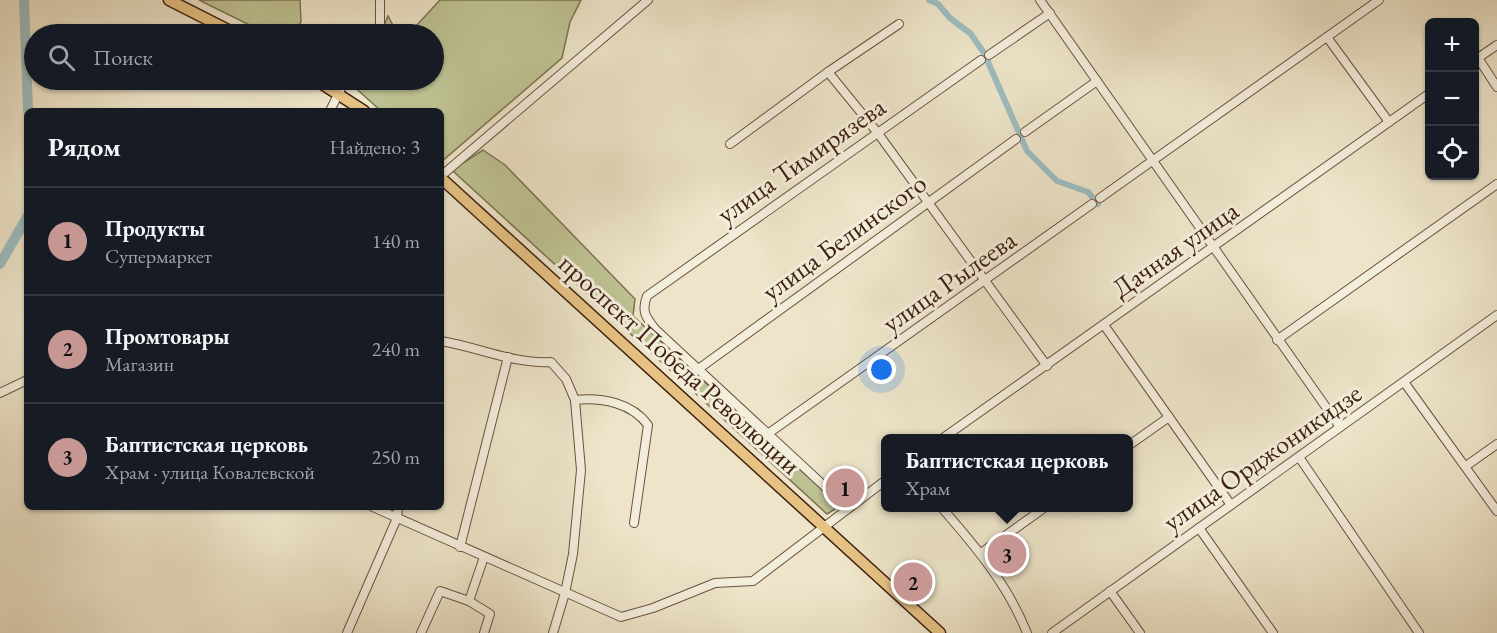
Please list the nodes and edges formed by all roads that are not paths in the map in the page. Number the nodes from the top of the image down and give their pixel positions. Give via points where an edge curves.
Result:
1 (169, 0) edge
2 (380, 0) edge
3 (648, 0) edge
4 (1040, 0) edge
5 (1379, 0) edge
6 (1050, 13) junction
7 (216, 24) edge
8 (380, 24) edge
9 (899, 24) dead end
10 (1327, 37) junction
11 (1497, 45) edge
12 (1479, 57) edge
13 (1479, 63) edge
14 (828, 72) junction
15 (1097, 81) junction
16 (1497, 87) edge
17 (333, 90) edge
18 (340, 90) edge
19 (338, 93) junction
20 (1425, 97) edge
21 (331, 108) edge
22 (360, 108) edge
23 (1389, 122) junction
24 (877, 132) junction
25 (1025, 132) dead end
26 (1016, 139) dead end
27 (730, 144) dead end
28 (1151, 159) junction
29 (444, 174) edge
30 (444, 180) edge
31 (1497, 184) edge
32 (926, 202) junction
33 (1212, 248) junction
34 (984, 283) junction
35 (1497, 315) edge
36 (1104, 325) junction
37 (1276, 340) junction
38 (444, 342) edge
39 (507, 357) junction
40 (1047, 366) junction
41 (697, 370) junction
42 (24, 382) edge
43 (1404, 382) junction
44 (0, 393) edge
45 (575, 400) junction
46 (1169, 417) junction
47 (1340, 427) junction
48 (770, 434) junction
49 (949, 434) edge
50 (1133, 442) edge
51 (1497, 444) edge
52 (1299, 457) junction
53 (1466, 466) junction
54 (881, 483) edge
55 (1231, 506) junction
56 (848, 508) junction
57 (380, 510) edge
58 (398, 510) edge
59 (1497, 511) edge
60 (946, 512) edge
61 (1037, 512) edge
62 (397, 518) junction
63 (634, 523) dead end
64 (825, 526) junction
65 (1198, 528) junction
66 (460, 547) junction
67 (981, 553) junction
68 (484, 557) junction
69 (1110, 591) junction
70 (565, 593) junction
71 (469, 601) junction
72 (347, 633) edge
73 (421, 633) edge
74 (484, 633) edge
75 (553, 633) edge
76 (940, 633) edge
77 (1027, 633) edge
78 (1052, 633) edge
79 (1140, 633) edge
80 (1273, 633) edge
81 (1419, 633) edge

1 - 7 main road
2 - 8 street
3 - 29 street
4 - 6 street
5 - 10 street, улица Рылеева
6 - 15 street
6 - 24 street, улица Тимирязева
9 - 14 street
10 - 23 street
10 - 28 street, улица Рылеева
11 - 12 street
13 - 16 street
14 - 24 street
14 - 27 street
15 - 25 street
15 - 28 street
17 - 19 main road
18 - 19 street
19 - 21 street
19 - 22 main road
20 - 23 street, Дачная улица
23 - 33 street, Дачная улица
24 - 32 street
24 - 41 street, улица Тимирязева via 647,296 643,307 646,318
26 - 32 street, улица Белинского
28 - 33 street
28 - 34 street, улица Рылеева
30 - 64 main road, проспект Победа Революции
31 - 37 street
32 - 34 street
32 - 41 street, улица Белинского
33 - 36 street, Дачная улица
33 - 37 street
34 - 40 street
34 - 48 street, улица Рылеева
35 - 43 street, улица Орджоникидзе
36 - 40 street, Дачная улица
36 - 46 street
37 - 47 street
38 - 39 street
39 - 45 street via 551,362 566,379
39 - 66 street
40 - 49 street, Дачная улица
41 - 48 street
42 - 44 street
43 - 47 street, улица Орджоникидзе
43 - 53 street
45 - 63 street via 597,399 626,406 638,412 648,425
45 - 70 street via 581,470 577,529
46 - 50 street
46 - 55 street
47 - 52 street, улица Орджоникидзе
48 - 56 street
51 - 53 street
52 - 55 street, улица Орджоникидзе
52 - 81 street
53 - 59 street
54 - 56 street
55 - 65 street, улица Орджоникидзе
56 - 64 street
57 - 62 street
58 - 62 street
60 - 67 street
61 - 67 street
62 - 66 street
62 - 72 street
64 - 70 street via 753,581 715,583 652,609 621,617
64 - 76 main road, проспект Победа Революции
65 - 69 street, улица Орджоникидзе
65 - 80 street
66 - 68 street
67 - 77 street via 1017,608
68 - 70 street
68 - 71 street
69 - 78 street, улица Орджоникидзе
69 - 79 street
70 - 75 street
71 - 73 street via 440,591
71 - 74 street via 490,614

